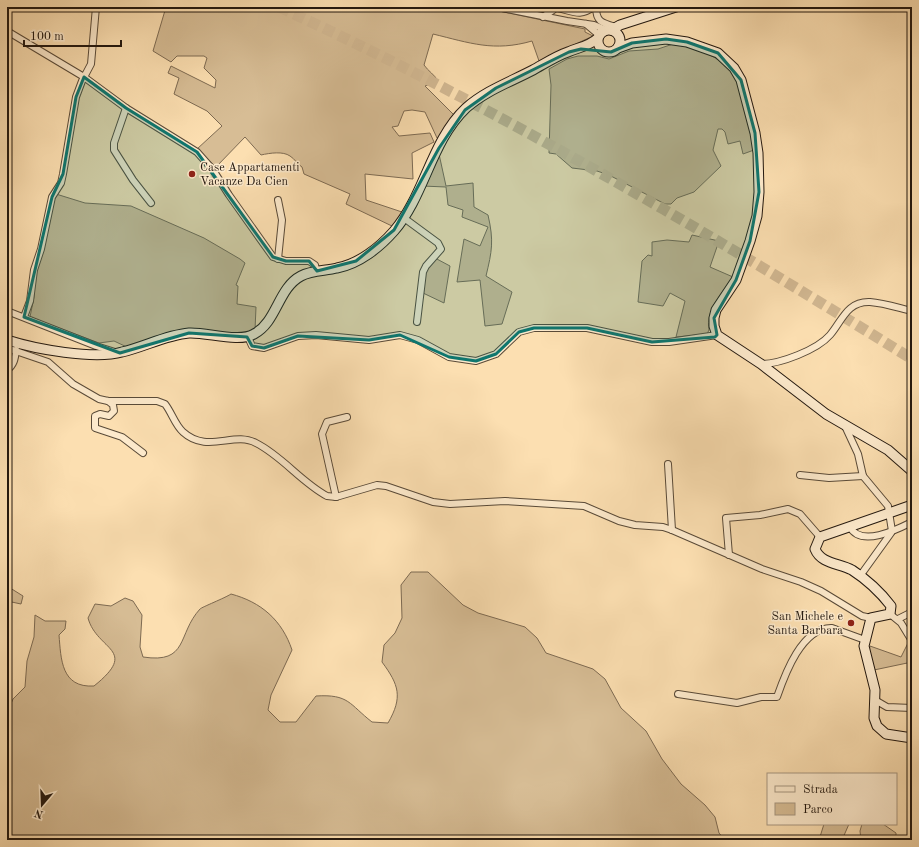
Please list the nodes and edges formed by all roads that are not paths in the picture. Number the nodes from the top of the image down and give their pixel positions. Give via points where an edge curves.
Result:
1 (96, 7) edge
2 (497, 7) edge
3 (593, 7) edge
4 (596, 7) edge
5 (676, 7) edge
6 (543, 17) junction
7 (7, 31) edge
8 (611, 35) junction
9 (580, 49) junction
10 (603, 50) junction
11 (84, 77) junction
12 (126, 108) junction
13 (278, 200) dead end
14 (151, 203) dead end
15 (404, 218) junction
16 (278, 259) junction
17 (317, 272) junction
18 (7, 311) edge
19 (912, 311) edge
20 (24, 317) junction
21 (417, 322) dead end
22 (718, 335) junction
23 (248, 337) junction
24 (7, 340) edge
25 (7, 348) edge
26 (16, 350) junction
27 (120, 353) junction
28 (761, 364) junction
29 (7, 370) edge
30 (108, 402) junction
31 (347, 417) dead end
32 (845, 426) junction
33 (143, 453) dead end
34 (668, 464) dead end
35 (912, 471) edge
36 (800, 476) dead end
37 (863, 476) junction
38 (336, 497) junction
39 (912, 505) edge
40 (889, 514) junction
41 (912, 522) edge
42 (850, 527) junction
43 (672, 530) junction
44 (892, 531) junction
45 (820, 537) junction
46 (729, 555) junction
47 (860, 576) junction
48 (912, 612) edge
49 (890, 614) junction
50 (871, 618) junction
51 (898, 620) junction
52 (865, 640) junction
53 (912, 641) edge
54 (678, 694) dead end
55 (875, 700) junction
56 (912, 708) edge
57 (912, 738) edge

1 - 11 street via 91,64
2 - 6 street
3 - 6 street via 579,13 556,8
4 - 8 street via 597,17
5 - 8 street via 630,22
6 - 8 street via 598,26
7 - 11 street
8 - 9 street
8 - 10 street via 598,45
8 - 10 street via 611,52
8 - 22 street via 632,43 666,39 699,45 718,53 734,68 741,80 758,153 758,208 750,242 736,280 715,314 714,326
9 - 10 street
9 - 15 street via 568,52 496,88 465,110 439,148
11 - 12 street
11 - 20 street via 76,97 63,174 52,197 34,270 30,301
12 - 14 street via 114,150
12 - 16 street via 202,156 260,240 273,257
13 - 16 street via 282,220
15 - 17 street via 368,254 347,266
15 - 21 street via 438,243 440,249 423,272
16 - 17 street via 309,261 315,265
17 - 23 street via 303,275 288,287 266,324 260,331
18 - 20 street
19 - 28 street via 870,302 861,304 848,310 822,342 777,363
20 - 27 street
22 - 23 street via 652,342 587,328 534,328 519,332 496,354 476,361 449,358 418,340 400,335 369,340 316,335 298,336 264,348 252,346
22 - 28 street
23 - 27 street via 189,333
24 - 27 street via 35,348 93,354
25 - 26 street
26 - 29 street via 12,367
26 - 30 street via 48,362 77,387
28 - 32 street via 810,404
30 - 33 street via 113,405 114,411 109,416 95,416 95,428 122,437
30 - 38 street via 165,404 179,429 188,436 212,443 235,440 255,442 324,495
31 - 38 street via 327,422 322,434
32 - 35 street via 888,450
32 - 37 street via 858,454
34 - 43 street
36 - 37 street
37 - 40 street via 884,501
38 - 43 street via 377,485 433,502 450,504 505,501 584,506 619,521
39 - 40 street
40 - 42 street
40 - 44 street
41 - 44 street
42 - 44 street via 855,533 865,536 880,536
42 - 45 street
43 - 46 street
44 - 47 street
45 - 46 street via 800,514 788,509 760,516 726,518
45 - 47 street via 815,549 820,558
46 - 50 street via 821,590 862,616
47 - 49 street via 884,597 891,606
48 - 51 street
49 - 50 street
49 - 51 street
50 - 52 street
51 - 53 street
52 - 54 street via 832,628 816,633 798,649 777,697 761,697 737,703
52 - 55 street
55 - 56 street via 886,707
55 - 57 street via 874,718 880,730 895,737

